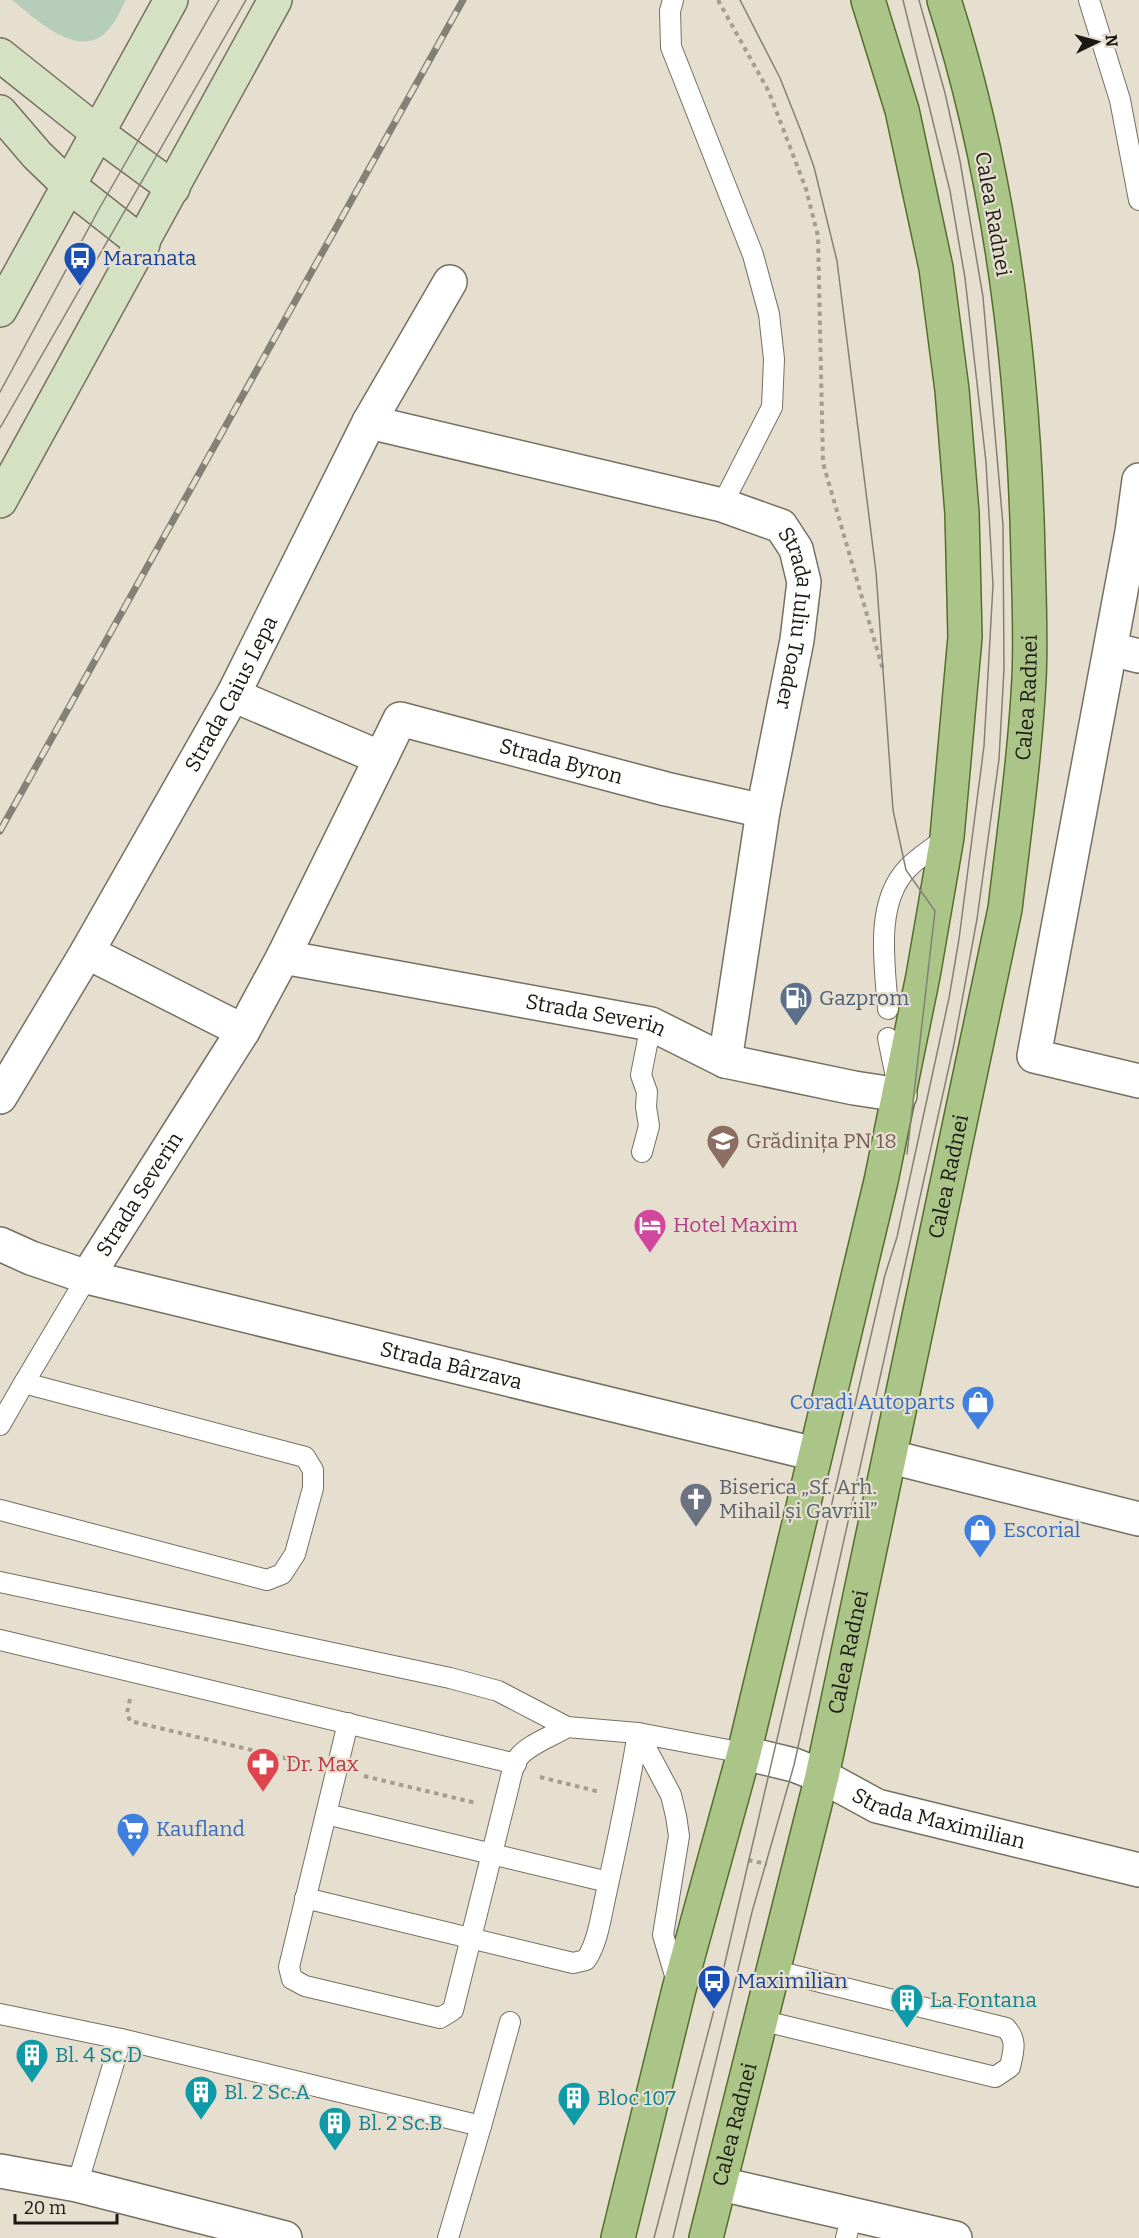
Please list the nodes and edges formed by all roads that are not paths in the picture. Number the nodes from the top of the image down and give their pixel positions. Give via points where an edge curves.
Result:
1 (171, 0) edge
2 (275, 0) edge
3 (673, 0) edge
4 (868, 0) edge
5 (944, 0) edge
6 (1089, 0) edge
7 (0, 55) edge
8 (0, 112) edge
9 (98, 133) junction
10 (68, 185) junction
11 (173, 188) junction
12 (1139, 200) edge
13 (143, 244) junction
14 (450, 282) dead end
15 (0, 310) edge
16 (369, 422) junction
17 (1139, 480) edge
18 (0, 501) edge
19 (722, 505) junction
20 (1125, 653) edge
21 (233, 695) junction
22 (375, 755) junction
23 (763, 811) junction
24 (946, 837) junction
25 (87, 952) junction
26 (283, 957) junction
27 (888, 1009) dead end
28 (651, 1024) junction
29 (243, 1031) junction
30 (888, 1038) dead end
31 (725, 1061) junction
32 (1139, 1081) edge
33 (900, 1095) junction
34 (0, 1097) edge
35 (642, 1152) dead end
36 (0, 1244) edge
37 (87, 1277) junction
38 (24, 1383) junction
39 (0, 1425) edge
40 (815, 1454) junction
41 (891, 1457) junction
42 (0, 1510) edge
43 (1139, 1519) edge
44 (0, 1582) edge
45 (0, 1640) edge
46 (348, 1723) junction
47 (567, 1727) junction
48 (638, 1733) junction
49 (744, 1753) junction
50 (516, 1764) junction
51 (822, 1776) junction
52 (326, 1814) junction
53 (492, 1854) junction
54 (1139, 1870) edge
55 (608, 1882) junction
56 (305, 1898) junction
57 (470, 1938) junction
58 (772, 1970) junction
59 (679, 1989) junction
60 (0, 2014) edge
61 (760, 2020) junction
62 (510, 2022) dead end
63 (121, 2039) junction
64 (481, 2126) junction
65 (0, 2171) edge
66 (721, 2184) junction
67 (77, 2185) junction
68 (849, 2226) edge
69 (285, 2238) edge
70 (448, 2238) edge
71 (618, 2238) edge
72 (706, 2238) edge
73 (955, 2238) edge

1 - 9 main road
2 - 11 main road
3 - 19 lane via 670,47 753,255 769,314 774,359 772,407
4 - 24 main road via 902,110 936,268 952,390 962,513 965,637
5 - 41 main road, Calea Radnei via 972,99 989,180 1017,363 1027,483 1029,678 1005,909
6 - 12 lane via 1120,100
7 - 9 main road
8 - 10 main road
9 - 10 main road
9 - 11 main road
10 - 13 main road
10 - 15 main road
11 - 13 main road
13 - 18 main road
14 - 16 street, Strada Caius Lepa
16 - 19 street, Strada Iuliu Toader
16 - 21 street, Strada Caius Lepa
17 - 20 street
19 - 23 street, Strada Iuliu Toader via 781,526 796,549 804,582 797,640
20 - 32 street via 1034,1056
21 - 22 street
21 - 25 street, Strada Caius Lepa
22 - 23 street, Strada Byron via 400,719
22 - 26 street, Strada Severin
23 - 31 street, Strada Iuliu Toader
24 - 27 lane via 906,870 894,888 885,947
24 - 33 main road
25 - 29 street
25 - 34 street, Strada Caius Lepa
26 - 28 street, Strada Severin
26 - 29 street, Strada Severin
28 - 31 street, Strada Severin
28 - 35 lane via 641,1075 647,1092 649,1126
29 - 37 street, Strada Severin
30 - 33 lane
31 - 33 street, Strada Severin
33 - 40 main road
36 - 37 street, Strada Bârzava
37 - 38 lane
37 - 40 street, Strada Bârzava
38 - 39 lane
38 - 42 lane via 305,1457 313,1470 313,1488 295,1554 282,1574 267,1580
40 - 49 main road
41 - 43 street
41 - 51 main road, Calea Radnei
44 - 47 lane via 450,1678 498,1691
45 - 46 lane
46 - 50 lane
46 - 52 lane
47 - 48 lane
47 - 50 lane via 529,1747
48 - 49 lane
48 - 55 lane
48 - 59 lane via 671,1795 676,1816 679,1836 663,1935
49 - 51 street, Strada Maximilian
49 - 59 main road
50 - 53 lane
51 - 54 street, Strada Maximilian via 877,1806
51 - 58 main road, Calea Radnei
52 - 53 lane
52 - 56 lane
53 - 55 lane
53 - 57 lane
55 - 57 lane via 592,1951 586,1960 573,1963
56 - 57 lane
56 - 57 lane via 289,1967 292,1979 305,1986 431,2016 447,2016 453,2010
58 - 61 main road, Calea Radnei
58 - 61 lane via 1006,2028 1015,2045 1010,2067 995,2077
59 - 71 main road
60 - 63 lane
61 - 66 main road, Calea Radnei
62 - 64 lane
63 - 64 lane
63 - 67 lane
64 - 70 lane
65 - 67 street
66 - 68 street
66 - 72 main road, Calea Radnei
67 - 69 street
68 - 73 street

